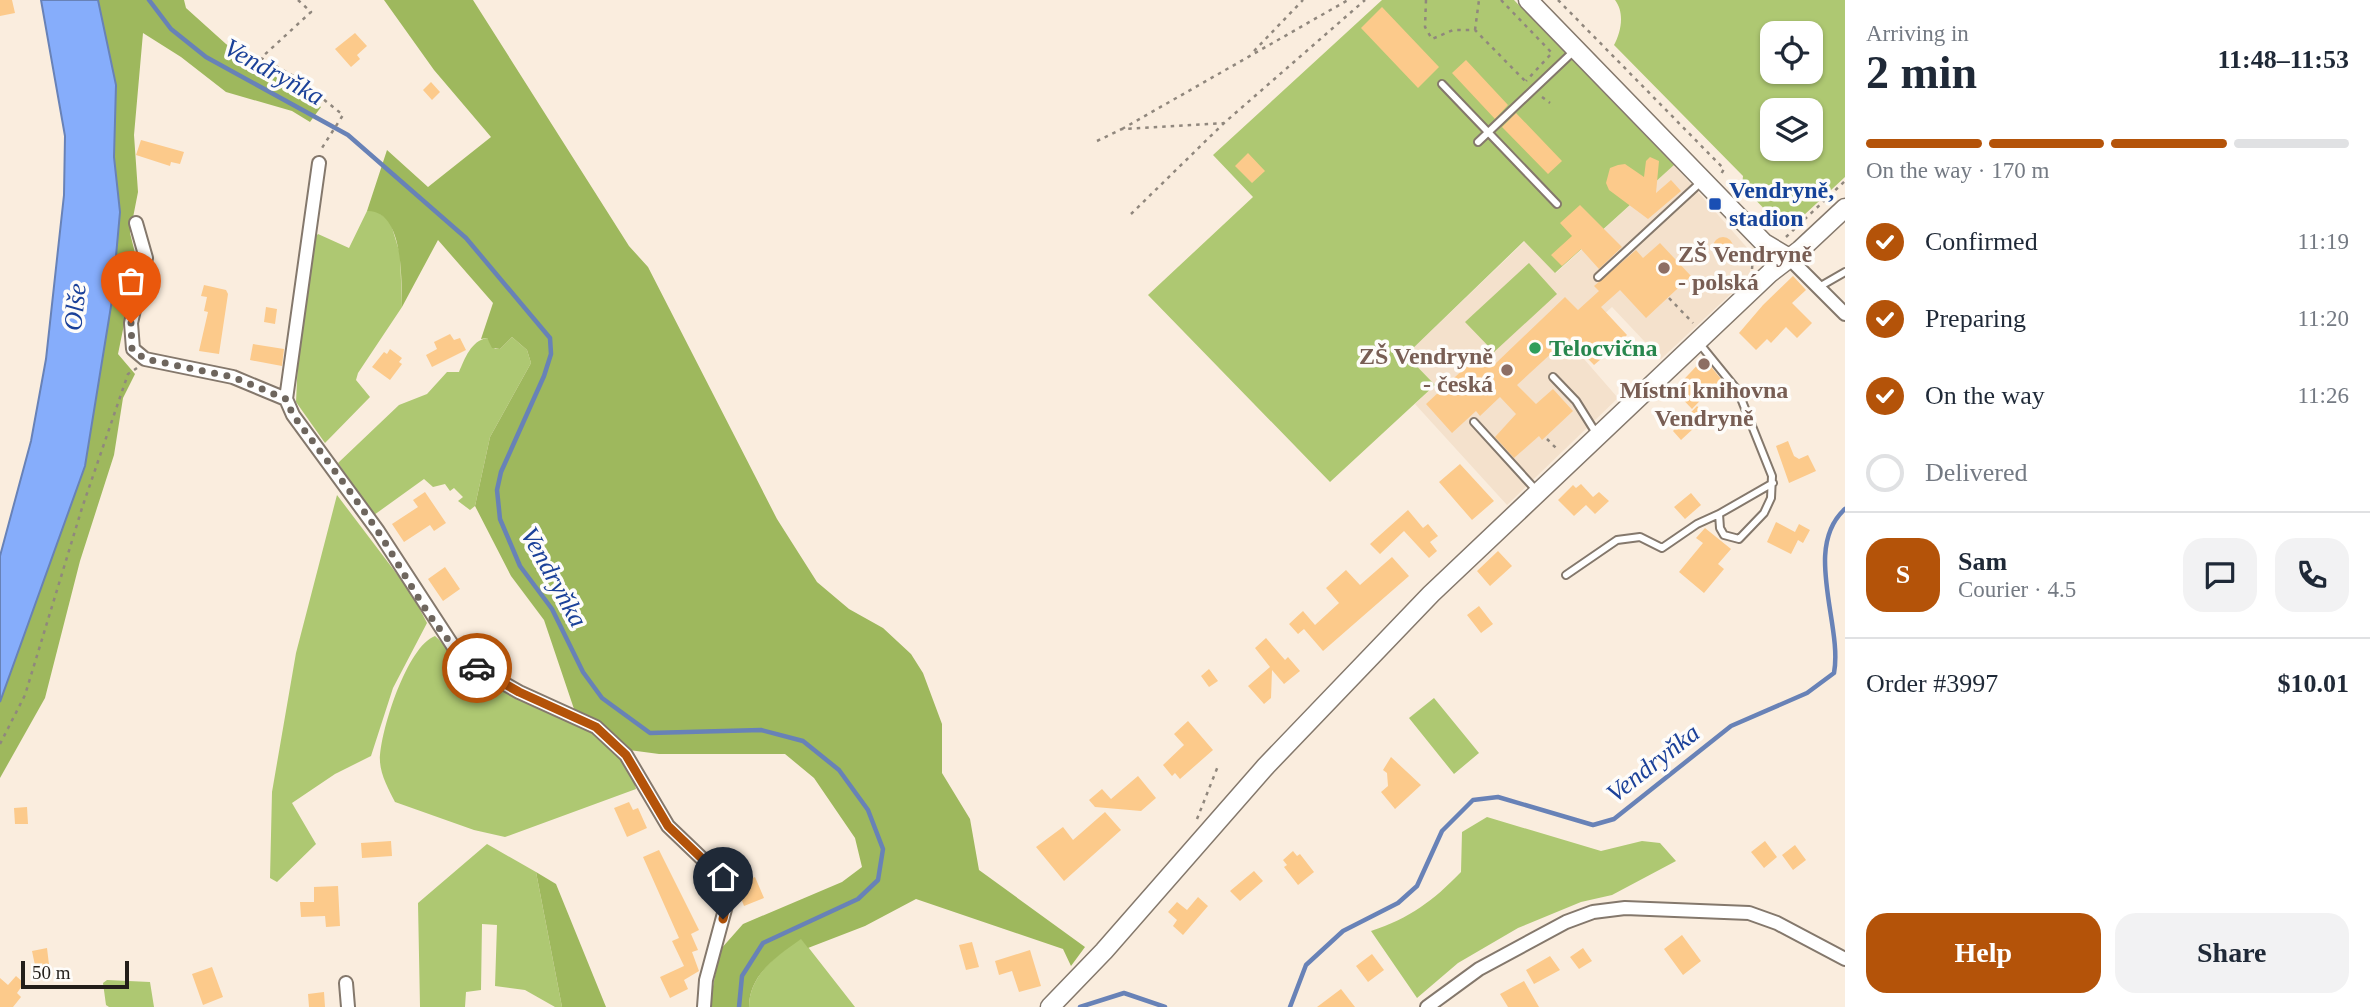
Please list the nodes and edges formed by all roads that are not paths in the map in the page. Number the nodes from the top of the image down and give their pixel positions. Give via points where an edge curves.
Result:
1 (1528, 0) edge
2 (1577, 49) junction
3 (1442, 84) dead end
4 (1489, 132) junction
5 (1478, 142) dead end
6 (319, 163) dead end
7 (1706, 184) junction
8 (1557, 204) dead end
9 (1845, 208) edge
10 (136, 223) dead end
11 (1789, 258) junction
12 (1845, 272) edge
13 (1598, 277) dead end
14 (1819, 287) junction
15 (1845, 314) edge
16 (1698, 335) junction
17 (1553, 377) dead end
18 (286, 399) junction
19 (1474, 422) dead end
20 (1598, 434) junction
21 (1773, 483) junction
22 (1537, 492) junction
23 (1719, 514) junction
24 (1566, 575) dead end
25 (1845, 959) edge
26 (346, 983) dead end
27 (1052, 1005) edge
28 (348, 1007) edge
29 (704, 1007) edge
30 (1427, 1007) edge

1 - 2 street
2 - 4 lane
2 - 7 street
3 - 4 lane
4 - 5 lane
4 - 8 lane
6 - 18 street
7 - 11 street via 1764,243
7 - 13 lane
9 - 11 street
10 - 18 street via 146,258 131,323 131,342 137,354 233,377
11 - 14 street
11 - 16 street
12 - 14 lane
14 - 15 street
16 - 20 street
16 - 21 lane via 1738,391
17 - 20 lane
18 - 29 street via 453,646 475,667 519,692 596,727 626,755 668,826 715,871 727,902 706,980
19 - 22 lane
20 - 22 street
21 - 23 lane
21 - 23 lane via 1764,513 1740,539 1724,535
22 - 27 street via 1473,551 1266,766
23 - 24 lane via 1662,548 1640,537 1609,542
25 - 30 street via 1749,913 1625,908 1566,922 1479,970
26 - 28 street

